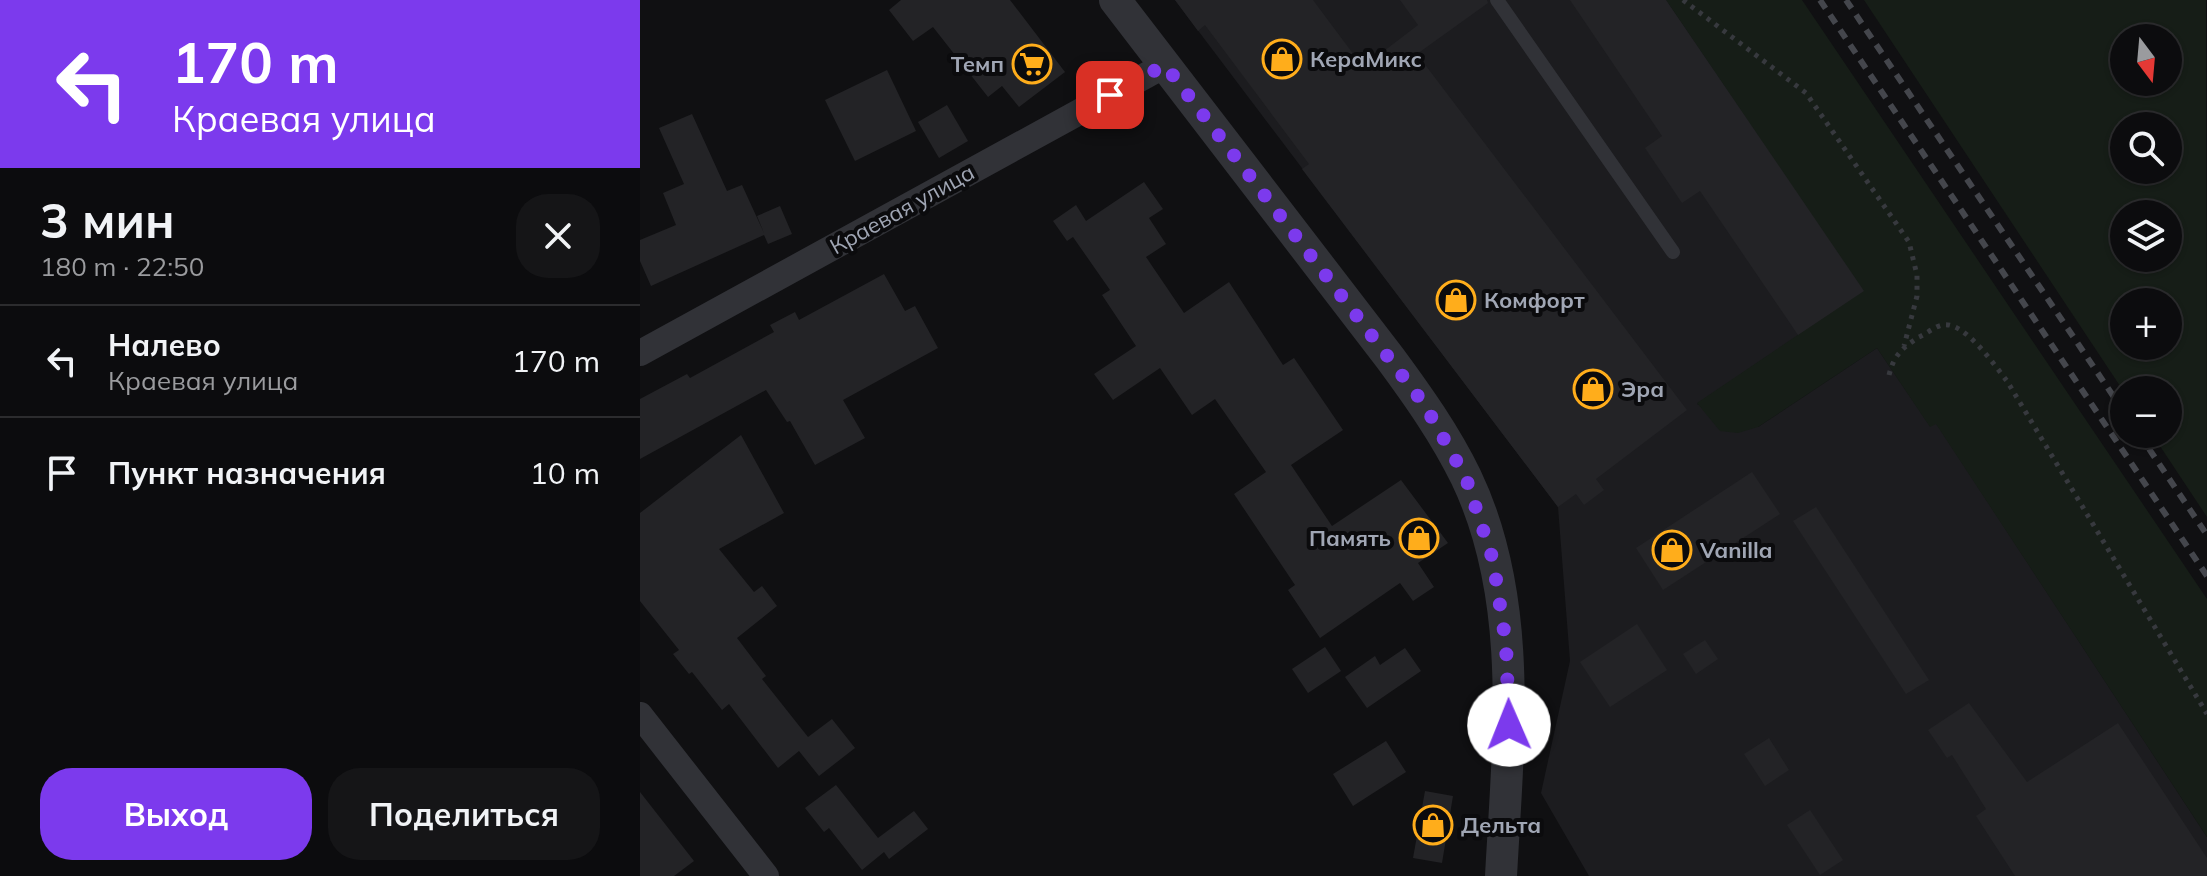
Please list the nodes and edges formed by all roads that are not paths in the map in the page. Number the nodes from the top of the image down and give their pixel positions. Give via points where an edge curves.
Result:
1 (1115, 0) edge
2 (1497, 0) edge
3 (1165, 65) junction
4 (1673, 252) dead end
5 (640, 353) edge
6 (640, 715) edge
7 (766, 876) edge
8 (1501, 876) edge

1 - 3 street
2 - 4 lane
3 - 5 street, Краевая улица
3 - 8 street via 1424,404 1466,478 1493,560 1506,644 1509,725
6 - 7 street

